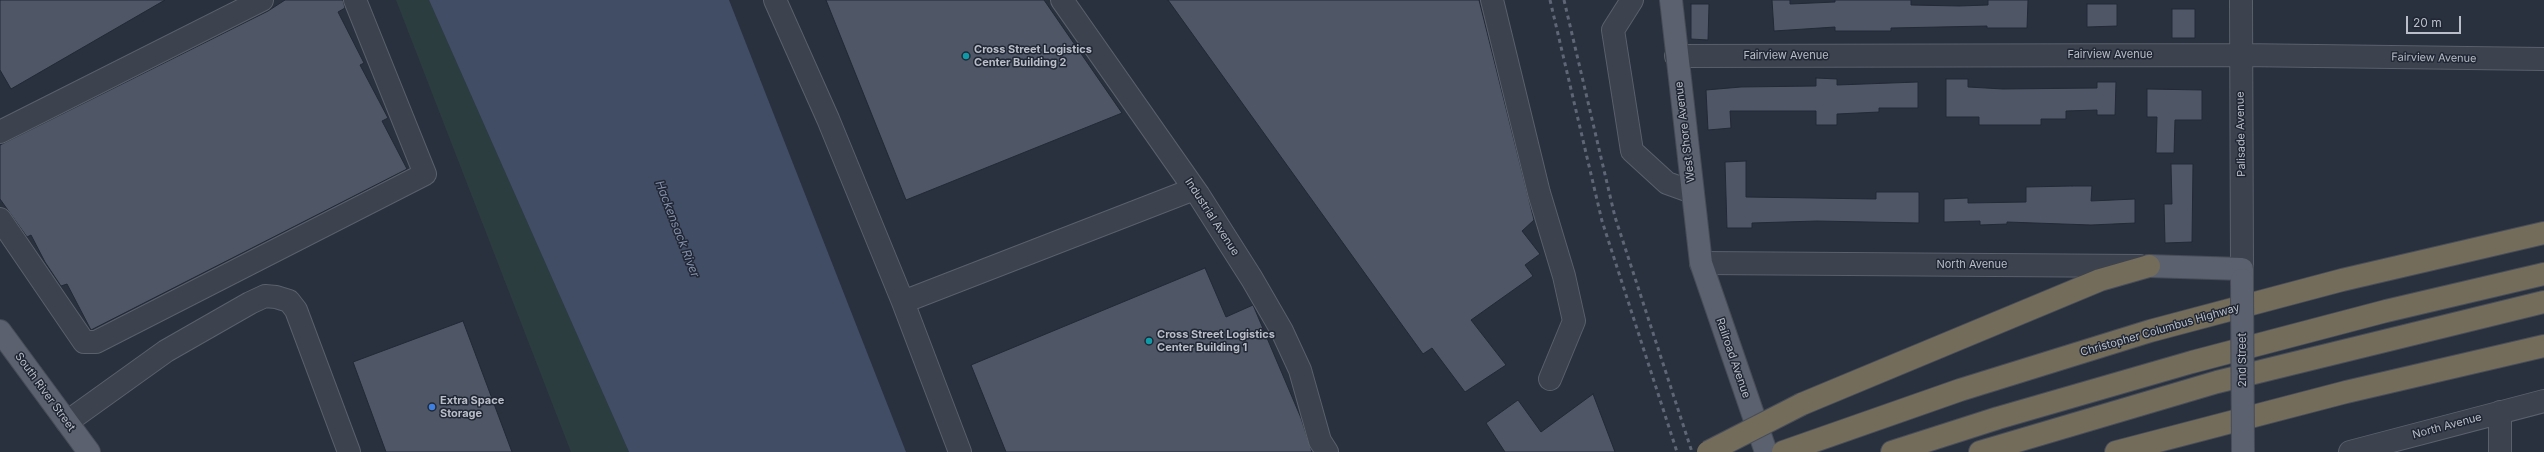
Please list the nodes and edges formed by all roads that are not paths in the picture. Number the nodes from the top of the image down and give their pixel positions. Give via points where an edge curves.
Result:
1 (262, 0) edge
2 (355, 0) edge
3 (775, 0) edge
4 (1062, 0) edge
5 (1492, 0) edge
6 (1632, 0) edge
7 (1671, 0) edge
8 (2241, 0) edge
9 (2240, 55) junction
10 (1676, 56) junction
11 (2544, 59) edge
12 (0, 132) edge
13 (1194, 189) junction
14 (1692, 192) junction
15 (0, 219) edge
16 (2544, 233) edge
17 (1701, 263) junction
18 (2149, 266) junction
19 (2242, 274) junction
20 (2544, 274) edge
21 (903, 302) junction
22 (2544, 302) edge
23 (0, 332) edge
24 (2544, 346) edge
25 (1550, 379) dead end
26 (2544, 401) edge
27 (2500, 412) junction
28 (67, 422) junction
29 (89, 452) edge
30 (349, 452) edge
31 (960, 452) edge
32 (1327, 452) edge
33 (1708, 452) edge
34 (1766, 452) edge
35 (1783, 452) edge
36 (1892, 452) edge
37 (1980, 452) edge
38 (2116, 452) edge
39 (2243, 452) edge
40 (2350, 452) edge
41 (2500, 452) edge

1 - 12 street
2 - 15 street via 425,174 96,342 84,342
3 - 21 street via 828,119
4 - 13 street, Industrial Avenue
5 - 25 street via 1539,193 1564,276 1574,321
6 - 14 street via 1613,30 1632,151 1667,182
7 - 10 main road, West Shore Avenue
8 - 9 street, Palisade Avenue
9 - 10 street, Fairview Avenue
9 - 11 street, Fairview Avenue
9 - 19 street, Palisade Avenue
10 - 14 main road, West Shore Avenue
13 - 21 street
13 - 32 street, Industrial Avenue via 1282,331 1300,370 1320,441
14 - 17 main road, West Shore Avenue
16 - 35 highway, Christopher Columbus Highway via 2342,280 2150,331 1960,390
17 - 18 street, North Avenue
17 - 34 main road, Railroad Avenue
18 - 19 main road, North Avenue
18 - 33 highway, bridge via 2100,280 1802,404
19 - 39 main road, 2nd Street, bridge
20 - 36 highway via 2393,309 2192,362
21 - 31 street
22 - 37 highway via 2231,378
23 - 28 main road, South River Street
24 - 38 highway via 2331,396
26 - 27 street, North Avenue
27 - 40 street, North Avenue
27 - 41 street
28 - 29 main road, South River Street
28 - 30 street via 166,351 250,303 265,296 276,297 288,301 296,310

